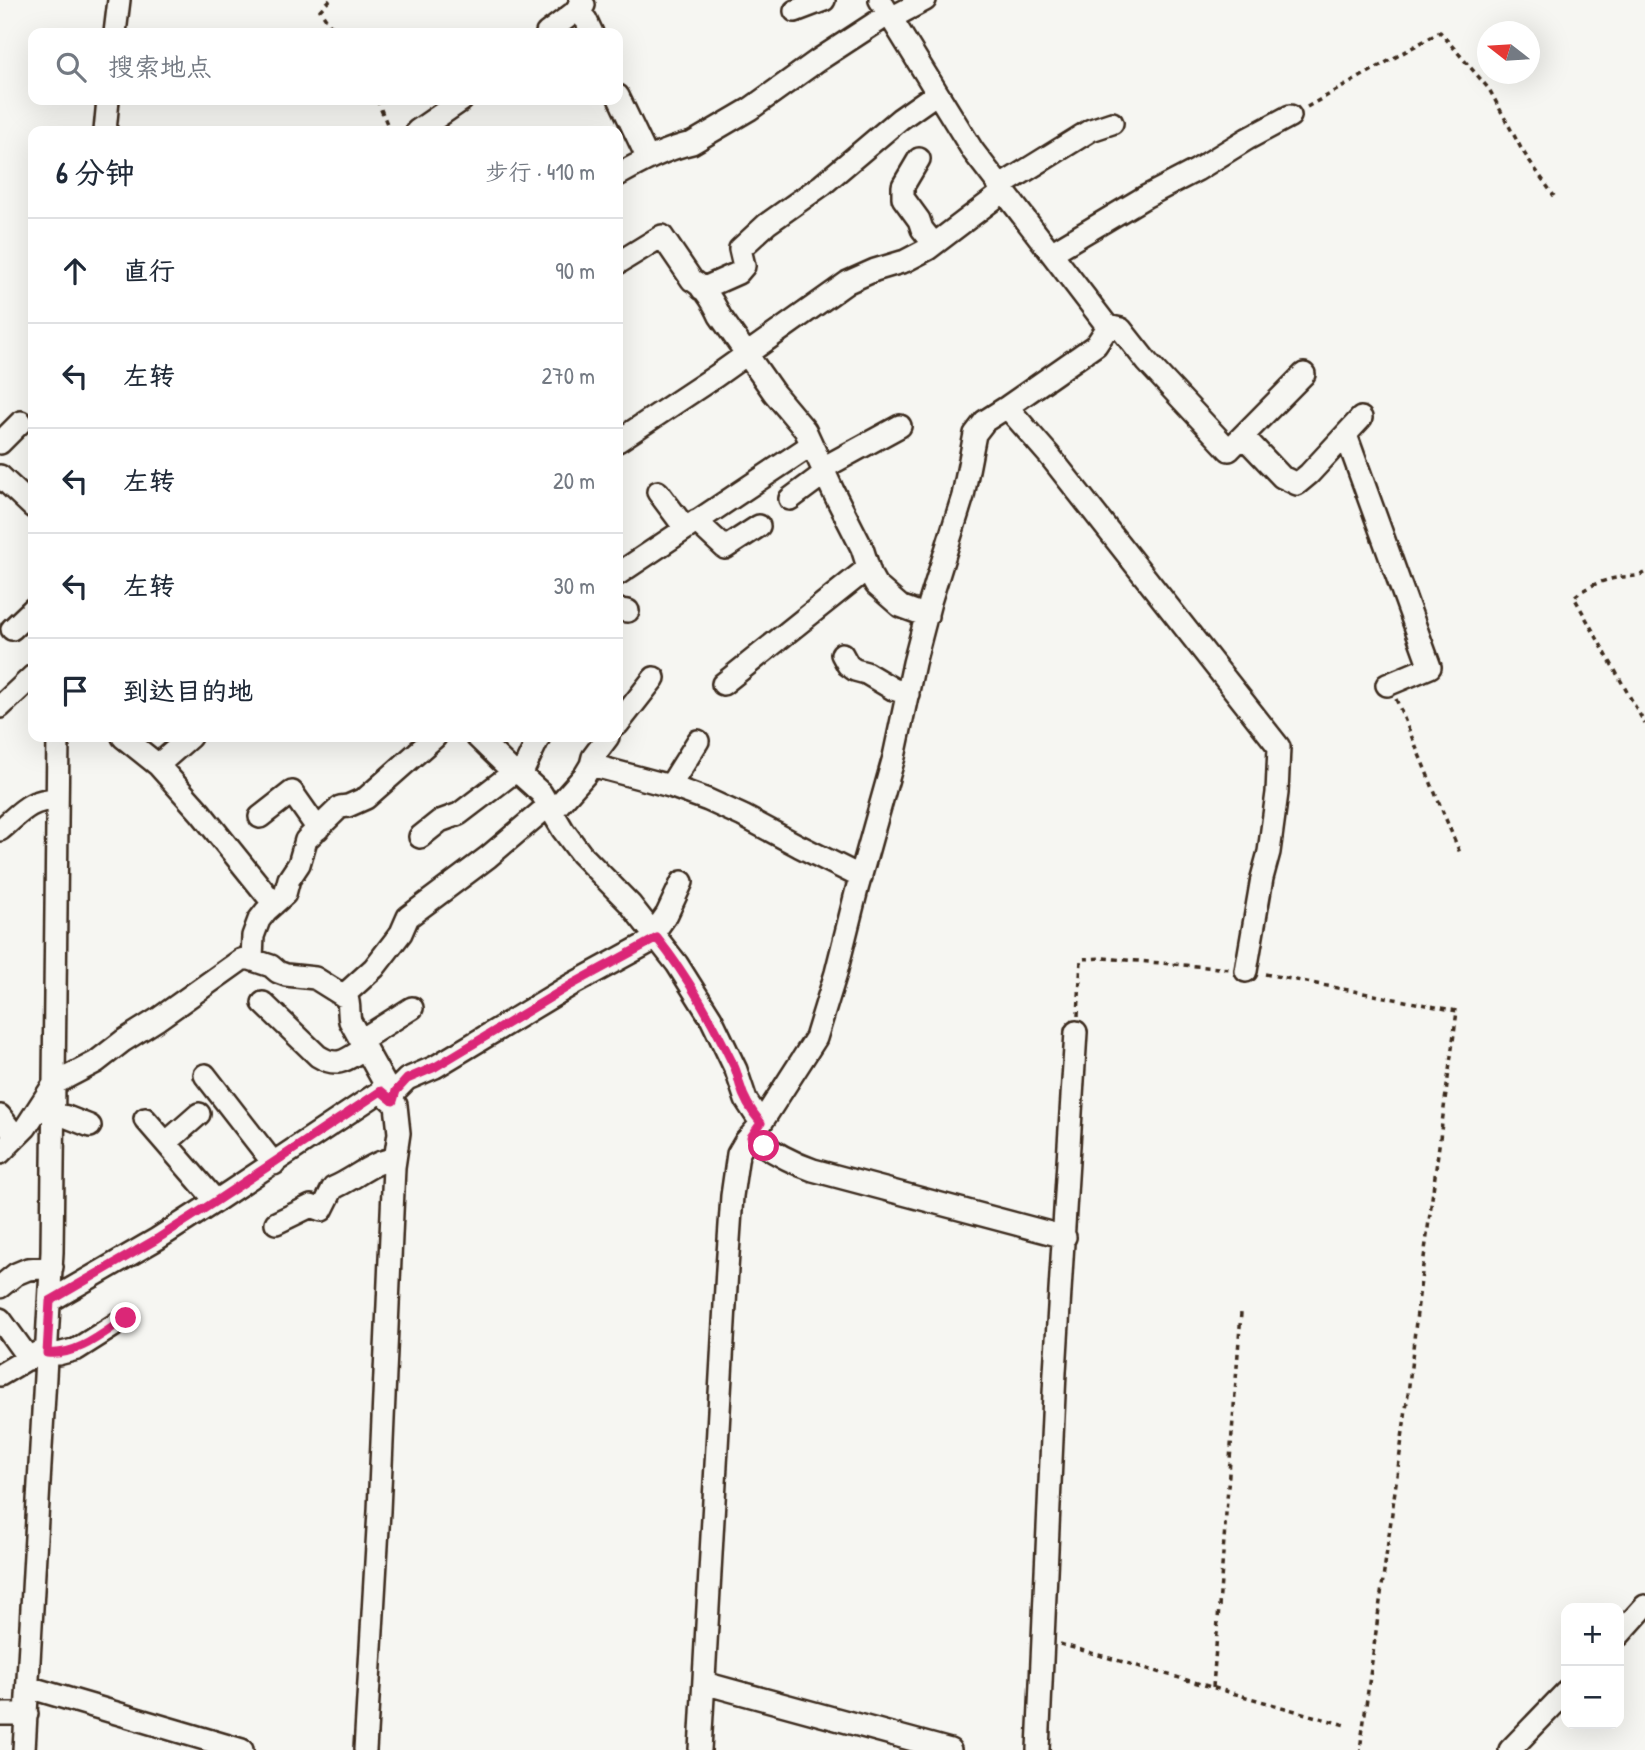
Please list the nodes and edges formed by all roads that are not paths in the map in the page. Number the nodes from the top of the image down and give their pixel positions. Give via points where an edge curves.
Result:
1 (119, 0) edge
2 (824, 0) edge
3 (925, 0) edge
4 (578, 5) edge
5 (887, 10) edge
6 (794, 11) dead end
7 (116, 28) edge
8 (553, 28) edge
9 (590, 28) edge
10 (937, 93) junction
11 (108, 105) edge
12 (455, 105) edge
13 (622, 105) edge
14 (1290, 117) road end
15 (1112, 124) dead end
16 (105, 126) edge
17 (424, 126) edge
18 (648, 159) junction
19 (919, 159) dead end
20 (623, 172) edge
21 (1001, 189) junction
22 (934, 244) junction
23 (1051, 253) junction
24 (623, 260) edge
25 (702, 289) junction
26 (1107, 326) junction
27 (748, 354) junction
28 (1304, 374) dead end
29 (1007, 407) junction
30 (1361, 418) dead end
31 (21, 422) dead end
32 (900, 426) dead end
33 (1346, 435) junction
34 (1243, 436) junction
35 (623, 438) edge
36 (0, 443) edge
37 (811, 444) junction
38 (824, 470) junction
39 (0, 476) edge
40 (658, 492) dead end
41 (790, 499) dead end
42 (28, 502) edge
43 (690, 524) junction
44 (759, 526) dead end
45 (623, 563) edge
46 (868, 568) junction
47 (28, 614) edge
48 (927, 616) junction
49 (12, 629) dead end
50 (842, 654) dead end
51 (654, 678) dead end
52 (28, 681) edge
53 (723, 684) dead end
54 (1389, 685) road end
55 (908, 694) junction
56 (0, 708) edge
57 (623, 718) edge
58 (698, 741) dead end
59 (58, 742) edge
60 (129, 742) edge
61 (184, 742) edge
62 (429, 742) edge
63 (483, 742) edge
64 (536, 742) edge
65 (604, 742) edge
66 (158, 765) junction
67 (591, 765) junction
68 (518, 774) junction
69 (670, 786) junction
70 (57, 799) junction
71 (550, 809) junction
72 (260, 817) dead end
73 (318, 829) junction
74 (0, 830) edge
75 (420, 837) dead end
76 (861, 877) junction
77 (682, 882) dead end
78 (274, 904) junction
79 (655, 936) junction
80 (252, 959) junction
81 (1246, 971) dead end
82 (343, 996) junction
83 (263, 1003) dead end
84 (412, 1008) dead end
85 (1076, 1032) dead end
86 (363, 1044) junction
87 (205, 1074) dead end
88 (54, 1084) junction
89 (387, 1096) junction
90 (54, 1114) junction
91 (199, 1114) dead end
92 (0, 1116) edge
93 (145, 1119) dead end
94 (90, 1126) dead end
95 (756, 1130) junction
96 (16, 1137) junction
97 (166, 1143) junction
98 (0, 1153) edge
99 (395, 1159) junction
100 (274, 1164) junction
101 (216, 1201) junction
102 (276, 1223) dead end
103 (1065, 1237) junction
104 (52, 1267) junction
105 (0, 1287) edge
106 (50, 1301) junction
107 (126, 1318) dead end
108 (0, 1319) edge
109 (38, 1356) junction
110 (0, 1375) edge
111 (1645, 1606) edge
112 (1624, 1629) edge
113 (704, 1683) junction
114 (28, 1687) junction
115 (1561, 1697) edge
116 (0, 1714) edge
117 (26, 1714) junction
118 (24, 1750) edge
119 (242, 1750) edge
120 (365, 1750) edge
121 (700, 1750) edge
122 (950, 1750) edge
123 (1038, 1750) edge
124 (1510, 1750) edge

1 - 7 street
2 - 6 street
3 - 5 street
4 - 8 street
4 - 9 street
5 - 10 street
5 - 18 street via 750,109 692,143
10 - 21 street
10 - 25 street via 747,241 740,248 744,266 738,274
11 - 16 street
12 - 17 street
13 - 18 street
14 - 23 street
15 - 21 street via 1091,130
18 - 20 street
19 - 22 street via 903,187 903,198
21 - 22 street
21 - 23 street
22 - 27 street via 905,261 848,282
23 - 26 street
24 - 25 street via 662,236
25 - 27 street
26 - 29 street via 1096,345
26 - 34 street via 1121,329 1229,450
27 - 35 street
27 - 37 street
28 - 34 street
29 - 48 street via 975,434 963,496
29 - 81 street via 1279,747 1269,852
30 - 33 street
31 - 36 street
32 - 38 street
33 - 34 street via 1297,484 1282,477
33 - 54 street via 1430,667
37 - 38 street
37 - 43 street
38 - 41 street
38 - 46 street
39 - 42 street
40 - 43 street
43 - 44 street via 725,548
43 - 45 street
46 - 48 street via 876,585 900,606
46 - 53 street
47 - 49 street
48 - 55 street
50 - 55 street via 855,670
51 - 57 street
52 - 56 street
55 - 76 street
58 - 69 street
59 - 70 street
60 - 66 street
61 - 66 street
62 - 73 street via 366,798 340,807
63 - 68 street
64 - 68 street
65 - 67 street
66 - 78 street
67 - 69 street
67 - 71 street
68 - 71 street via 541,793
68 - 75 street
69 - 76 street via 743,816
70 - 74 street via 26,807
70 - 88 street
71 - 79 street via 581,854
71 - 82 street via 408,917 374,968
72 - 73 street via 292,792
73 - 78 street via 306,840 285,894
76 - 95 street via 816,1038
77 - 79 street
78 - 80 street via 259,920
79 - 89 street via 435,1067 407,1079
79 - 95 street via 711,1018 736,1070
80 - 82 street via 286,975 315,978
80 - 88 street via 241,960 96,1062
82 - 86 street
83 - 86 street via 328,1062 348,1059
84 - 86 street
85 - 103 street
86 - 89 street
87 - 100 street
88 - 90 street
88 - 96 street
89 - 99 street via 396,1105 399,1133
89 - 100 street
90 - 94 street
90 - 104 street
91 - 97 street
92 - 96 street
93 - 97 street
95 - 103 street via 776,1154 813,1170
95 - 113 street via 738,1154 732,1196
96 - 98 street
97 - 101 street
99 - 102 street via 382,1160 333,1188 322,1210 312,1206
99 - 120 street
100 - 101 street
101 - 106 street
103 - 123 street
104 - 105 street via 28,1269
104 - 106 street
106 - 109 street
107 - 109 street via 77,1349
108 - 109 street
109 - 110 street
109 - 114 street
111 - 112 street
113 - 121 street
113 - 122 street
114 - 117 street
114 - 119 street
115 - 124 street
116 - 117 street
117 - 118 street

